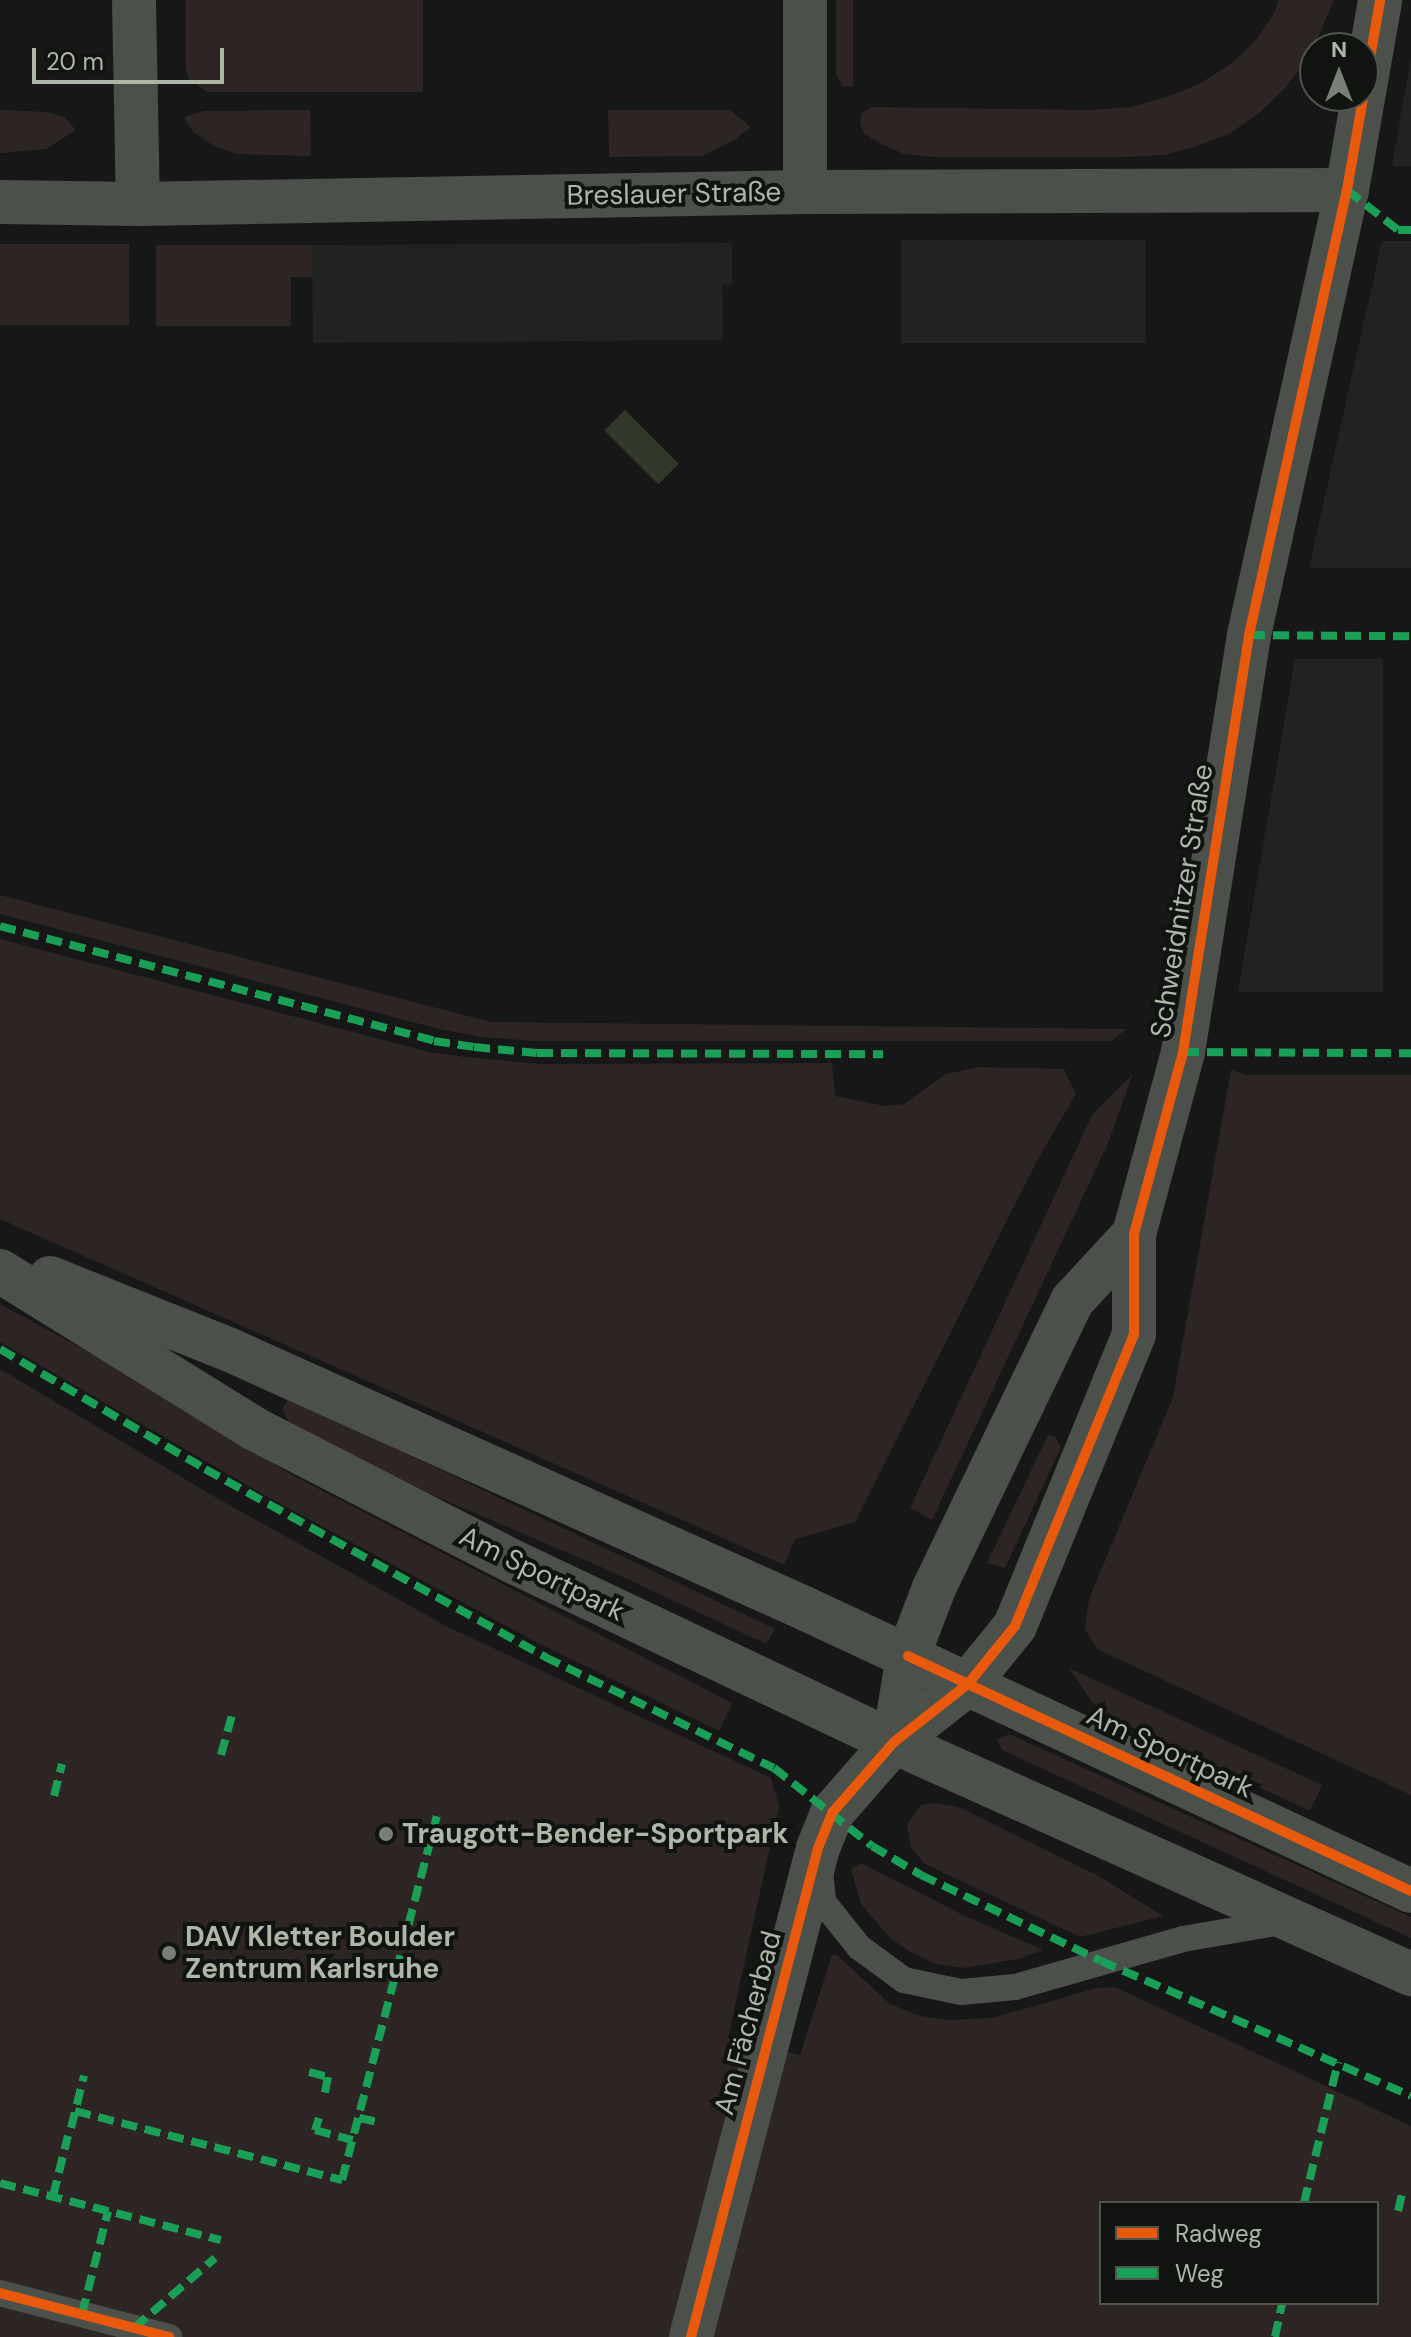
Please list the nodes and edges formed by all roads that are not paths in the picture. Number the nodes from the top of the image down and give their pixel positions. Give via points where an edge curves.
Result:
1 (134, 0) edge
2 (805, 0) edge
3 (1380, 0) edge
4 (1347, 190) junction
5 (805, 192) junction
6 (0, 202) edge
7 (138, 204) junction
8 (1134, 1234) junction
9 (0, 1258) edge
10 (0, 1271) edge
11 (908, 1656) junction
12 (968, 1684) junction
13 (894, 1742) junction
14 (818, 1848) junction
15 (1411, 1891) edge
16 (1290, 1920) junction
17 (1411, 1974) edge
18 (0, 2293) edge
19 (169, 2337) edge
20 (691, 2337) edge

1 - 7 street
2 - 5 street
3 - 4 street, Schweidnitzer Straße
4 - 5 street, Breslauer Straße
4 - 8 street, Schweidnitzer Straße via 1249,635 1183,1052
5 - 7 street, Breslauer Straße
6 - 7 street, Breslauer Straße
8 - 11 street, Schweidnitzer Straße via 1072,1301 934,1588
8 - 12 street, Schweidnitzer Straße via 1134,1334 1015,1626
9 - 11 street, Am Sportpark via 230,1350
10 - 13 street, Am Sportpark via 253,1428 512,1561
11 - 12 street, Am Sportpark
11 - 13 street, Schweidnitzer Straße
12 - 13 street, Schweidnitzer Straße
12 - 15 street, Am Sportpark
13 - 14 street, Am Fächerbad via 832,1813
13 - 16 street, Am Sportpark
14 - 16 lane via 823,1902 859,1947 904,1980 961,1992 1015,1987 1183,1939
14 - 20 street, Am Fächerbad
16 - 17 street, Am Sportpark
18 - 19 lane

